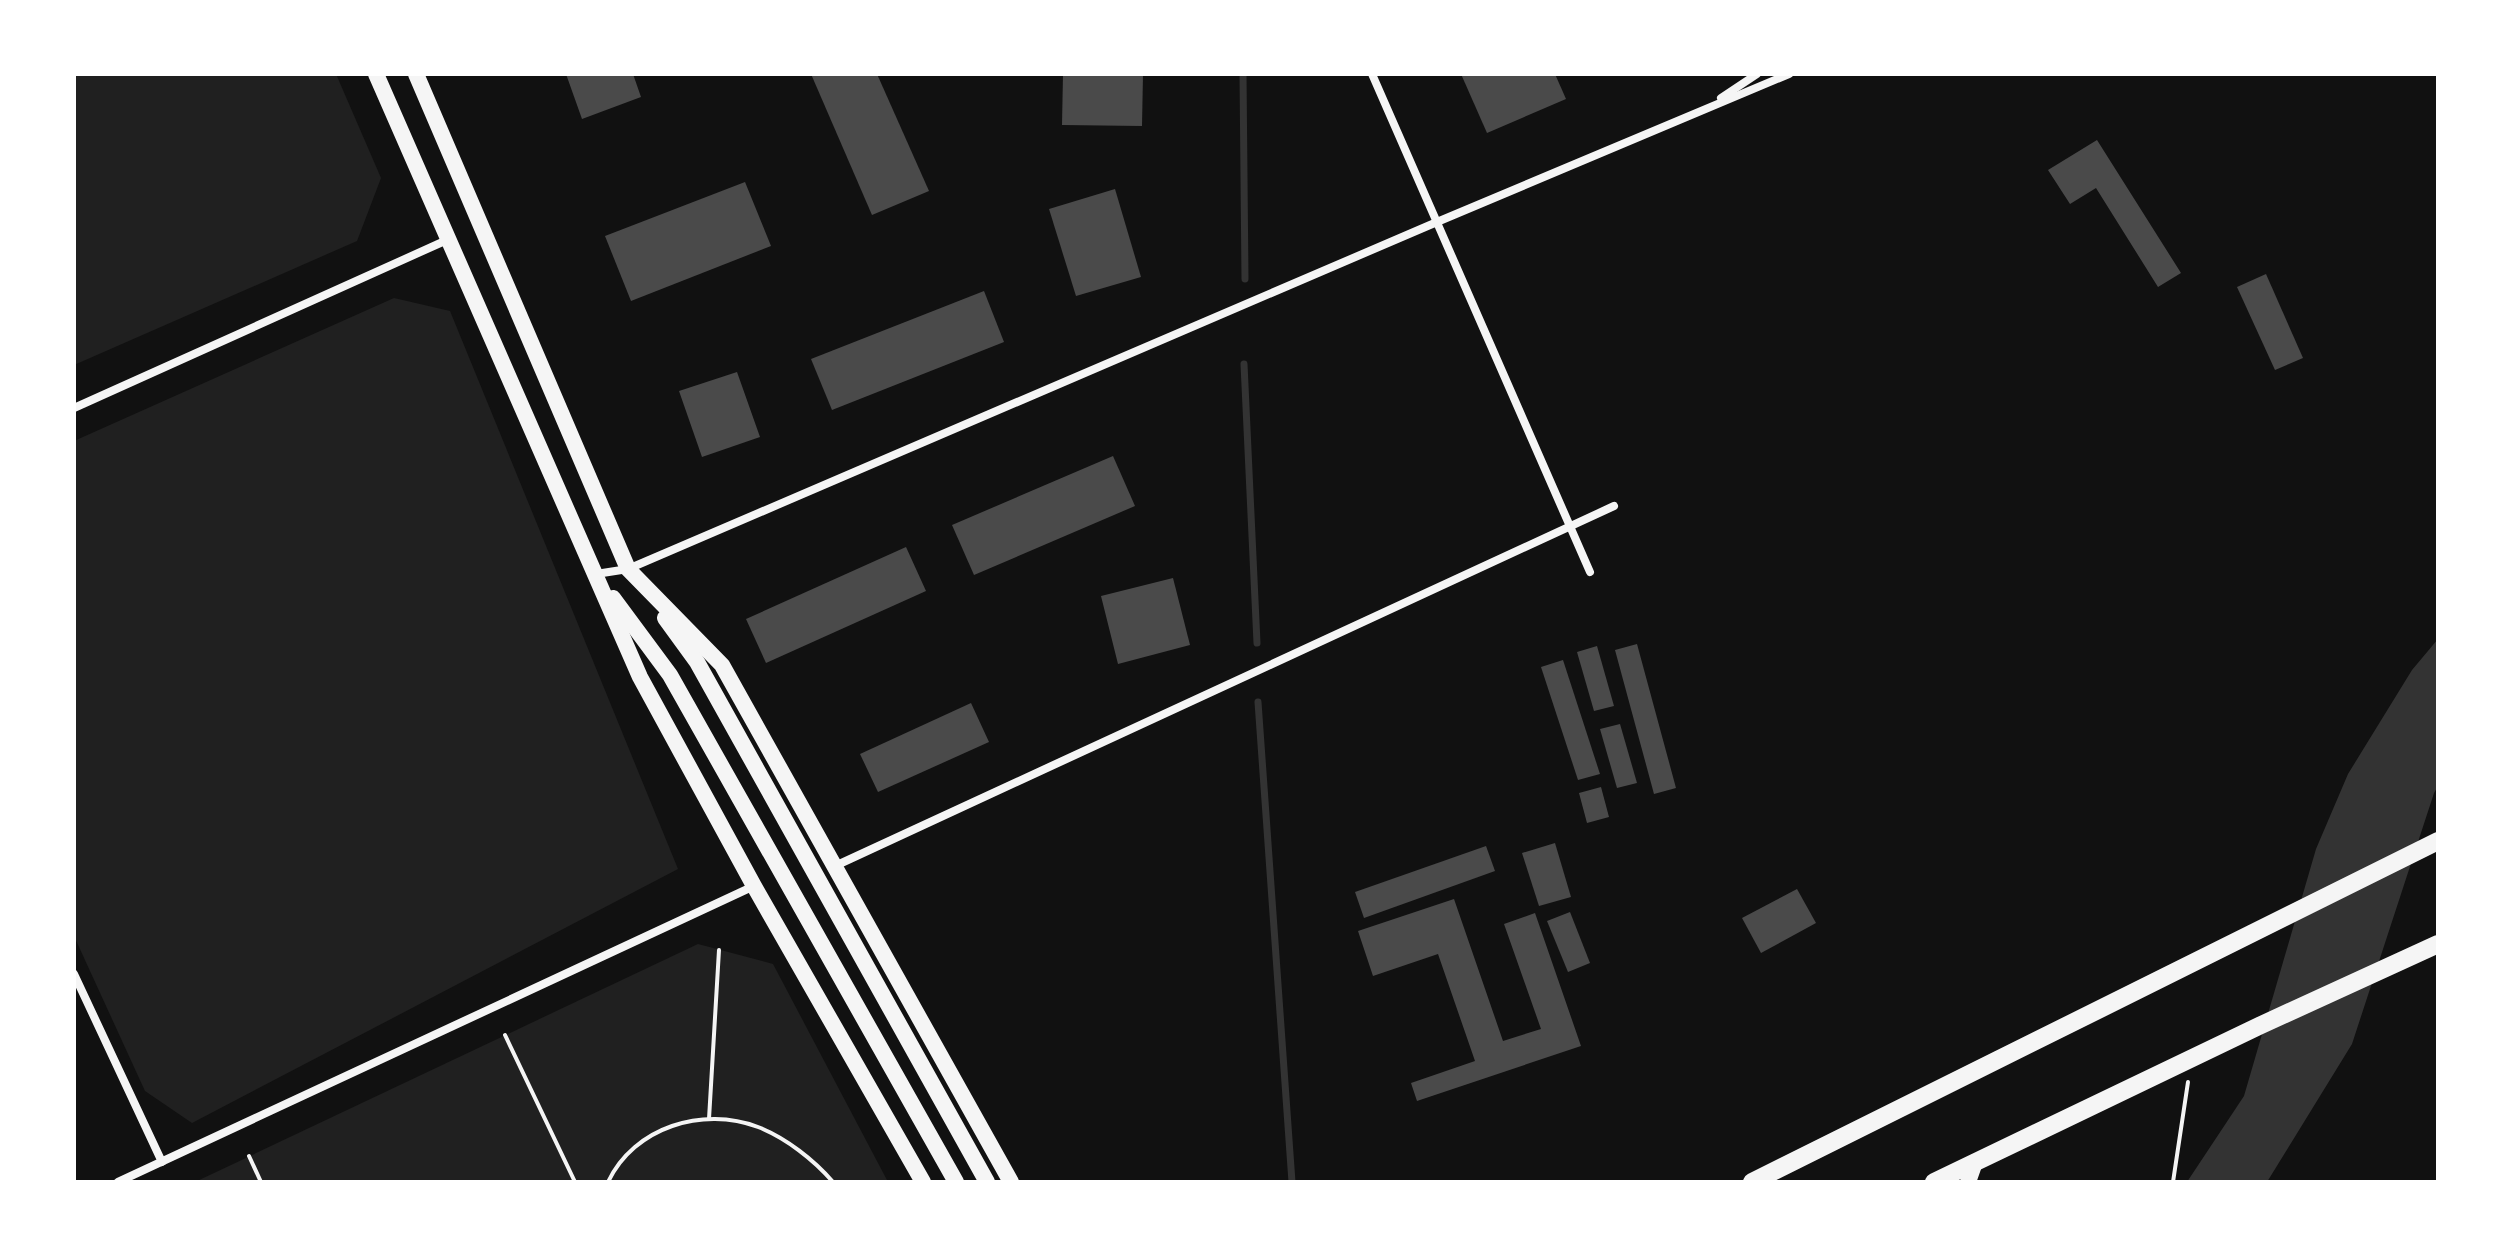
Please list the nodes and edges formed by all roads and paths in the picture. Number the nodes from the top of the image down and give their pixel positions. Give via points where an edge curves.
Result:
1 (376, 74) edge
2 (416, 74) edge
3 (1372, 74) edge
4 (1757, 74) edge
5 (1789, 74) edge
6 (1704, 110) junction
7 (1437, 222) junction
8 (447, 240) junction
9 (74, 408) edge
10 (1614, 506) dead end
11 (1571, 526) junction
12 (628, 569) junction
13 (1590, 572) dead end
14 (595, 574) junction
15 (2438, 841) edge
16 (835, 866) junction
17 (754, 886) junction
18 (2438, 944) edge
19 (719, 950) dead end
20 (74, 974) edge
21 (505, 1035) dead end
22 (2191, 1059) junction
23 (709, 1120) junction
24 (249, 1156) dead end
25 (162, 1162) junction
26 (1975, 1162) junction
27 (118, 1182) edge
28 (261, 1182) edge
29 (575, 1182) edge
30 (608, 1182) edge
31 (833, 1182) edge
32 (923, 1182) edge
33 (956, 1182) edge
34 (987, 1182) edge
35 (1011, 1182) edge
36 (1752, 1182) edge
37 (1934, 1182) edge
38 (1968, 1182) edge
39 (2173, 1182) edge

1 - 8 main road
2 - 12 main road
3 - 7 street
4 - 6 street
5 - 6 street
6 - 7 street
7 - 11 street
7 - 12 street
8 - 9 street
8 - 14 main road
10 - 11 street
11 - 13 street
11 - 16 street
12 - 14 street
12 - 16 main road via 722,665
12 - 34 main road via 697,662
14 - 17 main road via 640,677
14 - 33 main road via 670,675
15 - 36 main road
16 - 35 main road
17 - 25 street
17 - 32 main road
18 - 22 main road
19 - 23 path
20 - 25 street
21 - 29 path
22 - 26 main road
22 - 39 path
23 - 30 path via 675,1124 651,1134
23 - 31 path via 759,1127 805,1156
24 - 28 path
25 - 27 street
26 - 37 main road
26 - 38 main road

